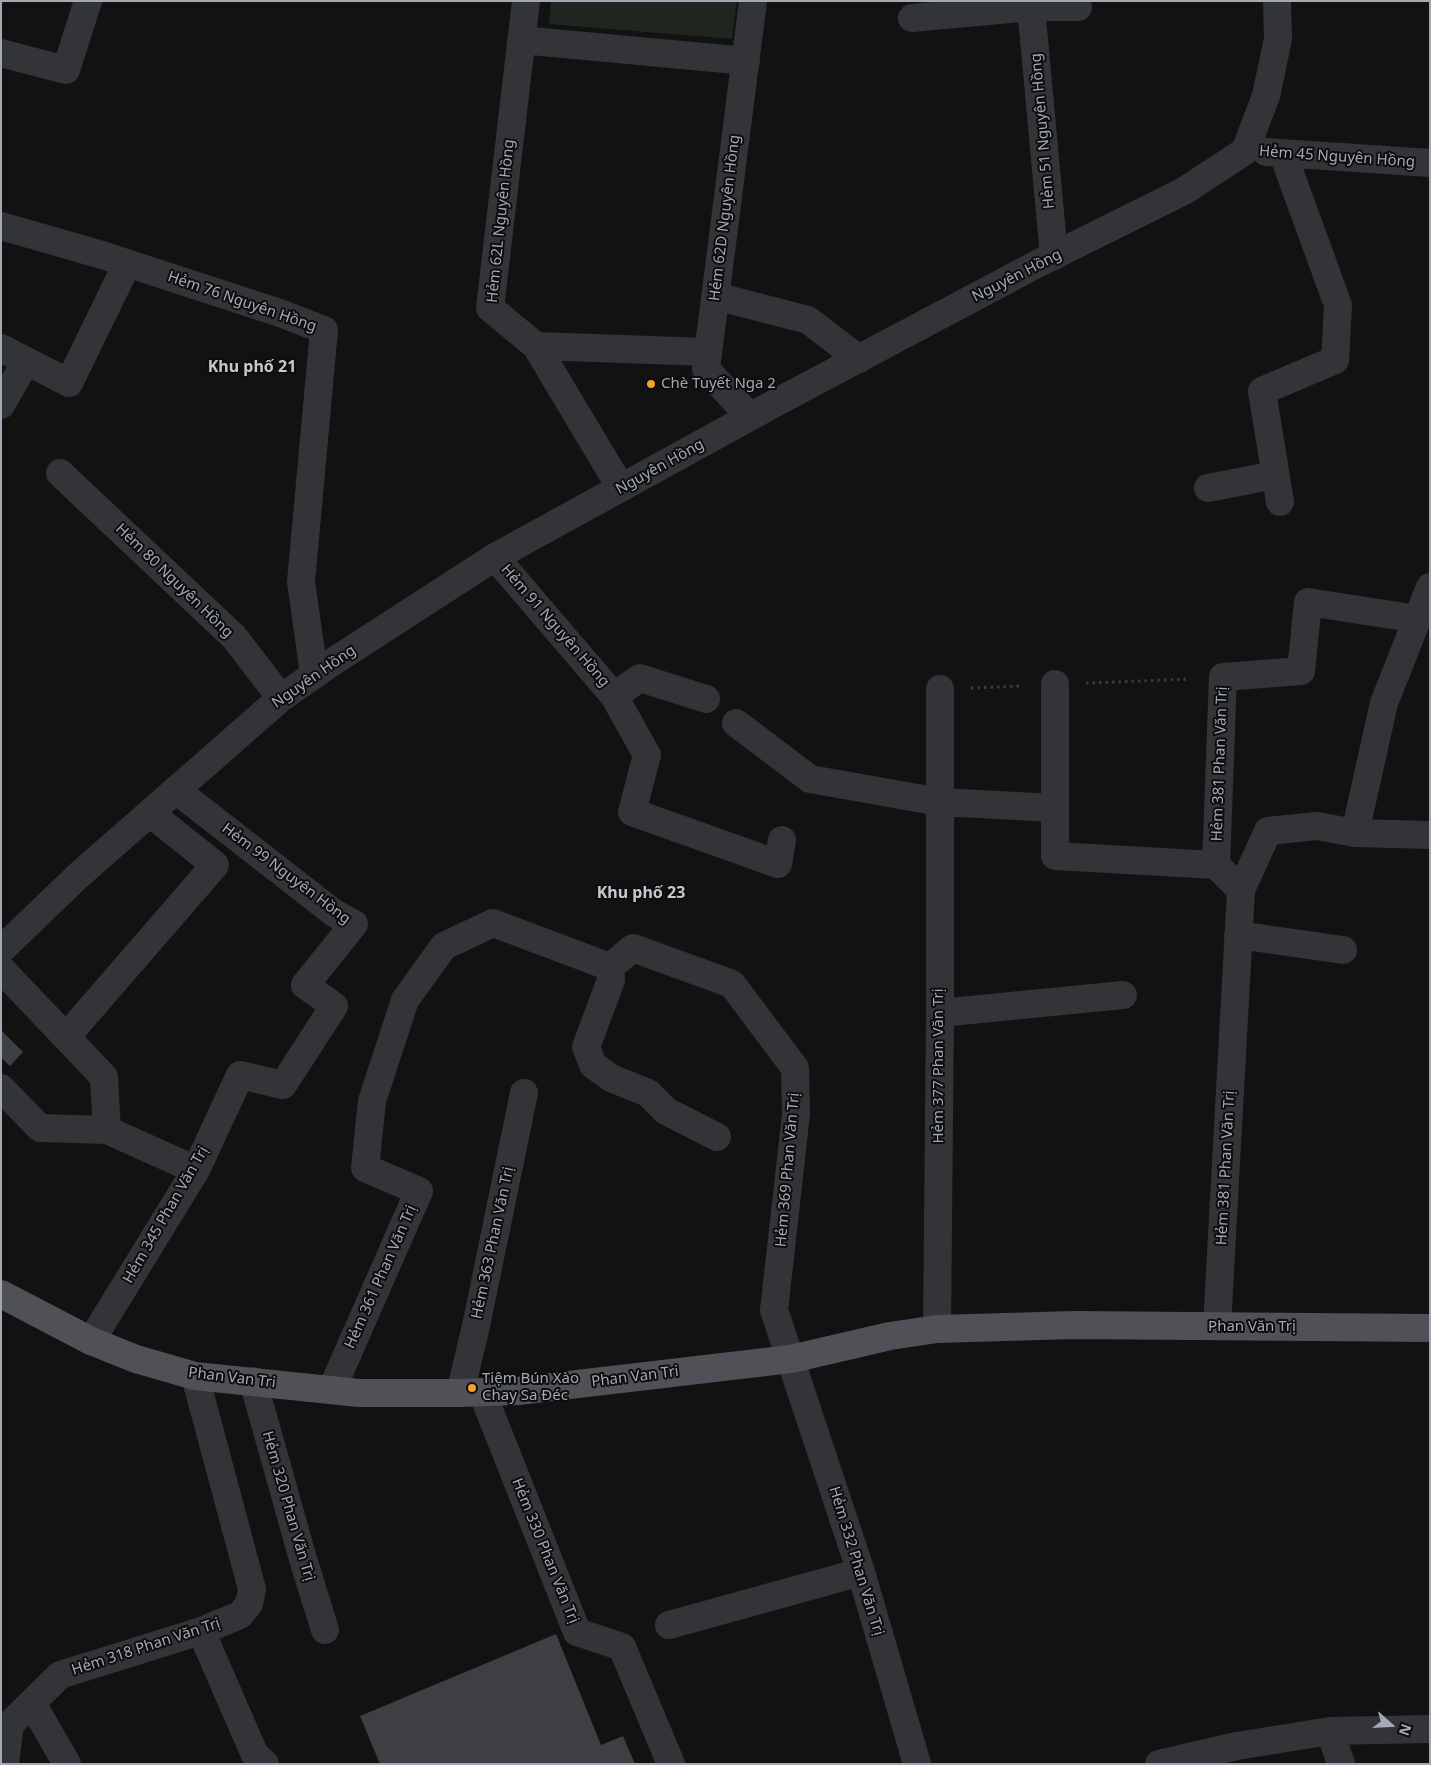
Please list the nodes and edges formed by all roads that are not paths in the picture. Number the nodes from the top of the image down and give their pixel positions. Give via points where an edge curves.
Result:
1 (88, 1) edge
2 (526, 1) edge
3 (753, 1) edge
4 (1278, 1) edge
5 (1031, 7) junction
6 (1078, 8) dead end
7 (912, 18) dead end
8 (521, 40) junction
9 (1, 53) edge
10 (746, 61) junction
11 (1245, 151) junction
12 (1283, 154) junction
13 (1430, 163) edge
14 (2, 229) edge
15 (1054, 256) junction
16 (127, 264) junction
17 (715, 296) junction
18 (536, 346) junction
19 (1, 348) edge
20 (708, 352) junction
21 (859, 359) junction
22 (26, 360) junction
23 (1, 405) edge
24 (750, 418) junction
25 (60, 473) dead end
26 (1274, 475) junction
27 (621, 488) junction
28 (1208, 488) dead end
29 (1280, 502) dead end
30 (495, 557) junction
31 (1430, 587) edge
32 (1417, 619) junction
33 (314, 674) junction
34 (1055, 684) dead end
35 (940, 689) dead end
36 (614, 696) junction
37 (281, 698) junction
38 (706, 699) dead end
39 (736, 723) dead end
40 (176, 790) junction
41 (940, 802) junction
42 (1055, 808) junction
43 (150, 813) junction
44 (1354, 833) junction
45 (1430, 834) edge
46 (782, 840) dead end
47 (1216, 865) junction
48 (1241, 890) junction
49 (1238, 935) junction
50 (1, 950) edge
51 (1343, 950) dead end
52 (610, 967) junction
53 (1, 969) edge
54 (1123, 994) dead end
55 (334, 1006) joint
56 (940, 1013) junction
57 (66, 1037) junction
58 (1, 1088) edge
59 (524, 1093) dead end
60 (107, 1130) junction
61 (717, 1137) dead end
62 (196, 1170) junction
63 (1, 1294) edge
64 (1217, 1326) junction
65 (1430, 1328) edge
66 (937, 1329) junction
67 (91, 1341) junction
68 (791, 1359) junction
69 (196, 1376) junction
70 (253, 1381) junction
71 (332, 1389) junction
72 (471, 1392) junction
73 (861, 1572) junction
74 (669, 1625) dead end
75 (325, 1630) dead end
76 (201, 1631) junction
77 (32, 1703) junction
78 (1430, 1729) edge
79 (1330, 1732) junction
80 (5, 1764) edge
81 (67, 1764) edge
82 (265, 1764) edge
83 (671, 1764) edge
84 (917, 1764) edge
85 (1160, 1764) edge
86 (1341, 1764) edge

1 - 9 street via 66,70
2 - 8 street, Hẻm 62L Nguyên Hồng
3 - 10 street, Hẻm 62D Nguyên Hồng
4 - 11 street via 1278,39 1266,96
5 - 6 street
5 - 7 street
5 - 15 street, Hẻm 51 Nguyên Hồng
8 - 10 street
8 - 18 street, Hẻm 62L Nguyên Hồng via 490,308
10 - 17 street, Hẻm 62D Nguyên Hồng
11 - 12 street, Hẻm 45 Nguyên Hồng
11 - 15 street, Nguyên Hồng via 1184,191
12 - 13 street, Hẻm 45 Nguyên Hồng
12 - 26 street via 1338,305 1335,360 1262,391
14 - 16 street, Hẻm 76 Nguyên Hồng
15 - 21 street, Nguyên Hồng
16 - 22 street via 69,383
16 - 33 street, Hẻm 76 Nguyên Hồng via 324,330 301,582
17 - 20 street, Hẻm 62D Nguyên Hồng
17 - 21 street via 808,320
18 - 20 street
18 - 27 street, Hẻm 62L Nguyên Hồng
19 - 22 street
20 - 24 street, Hẻm 62D Nguyên Hồng via 706,369
21 - 24 street, Nguyên Hồng
22 - 23 street
24 - 27 street, Nguyên Hồng
25 - 37 street, Hẻm 80 Nguyên Hồng via 234,637
26 - 28 street
26 - 29 street
27 - 30 street, Nguyên Hồng
30 - 33 street, Nguyên Hồng
30 - 36 street, Hẻm 91 Nguyên Hồng
31 - 32 street
32 - 44 street via 1384,703
32 - 47 street, Hẻm 381 Phan Văn Trị via 1308,602 1301,671 1223,677
33 - 37 street, Nguyên Hồng
34 - 42 street
35 - 41 street, Hẻm 377 Phan Văn Trị
36 - 38 street, Hẻm 91 Nguyên Hồng via 640,678
36 - 46 street, Hẻm 91 Nguyên Hồng via 647,755 632,812 778,864
37 - 40 street, Nguyên Hồng
39 - 41 street via 810,779
40 - 43 street, Nguyên Hồng
40 - 55 street, Hẻm 99 Nguyên Hồng via 334,913 354,924 305,985
41 - 42 street
41 - 56 street, Hẻm 377 Phan Văn Trị
42 - 47 street via 1055,856
43 - 50 street, Nguyên Hồng
43 - 57 street via 215,865
44 - 45 street
44 - 48 street, Hẻm 381 Phan Văn Trị via 1317,826 1268,831
47 - 48 street
48 - 49 street, Hẻm 381 Phan Văn Trị
49 - 51 street
49 - 64 street, Hẻm 381 Phan Văn Trị
52 - 61 street via 611,980 586,1047 593,1065 611,1078 648,1093 666,1111
52 - 68 street, Hẻm 369 Phan Văn Trị via 633,948 732,984 795,1068 796,1114 774,1310
52 - 71 street, Hẻm 361 Phan Văn Trị via 493,923 444,946 405,1000 372,1101 365,1168 419,1191
53 - 57 street
54 - 56 street
55 - 62 street, Hẻm 345 Phan Văn Trị via 283,1085 240,1075
56 - 66 street, Hẻm 377 Phan Văn Trị
57 - 60 street via 104,1077
58 - 60 street via 40,1128
59 - 72 street, Hẻm 363 Phan Văn Trị via 476,1326
60 - 62 street
62 - 67 street, Hẻm 345 Phan Văn Trị
63 - 67 main road, Phan Van Tri
64 - 65 main road, Phan Văn Trị
64 - 66 main road, Phan Van Tri via 1074,1325
66 - 68 main road, Phan Van Tri via 890,1336
67 - 69 main road, Phan Van Tri via 136,1359
68 - 72 main road, Phan Van Tri via 518,1391
68 - 73 street, Hẻm 332 Phan Văn Trị
69 - 70 main road, Phan Van Tri
69 - 76 street, Hẻm 318 Phan Văn Trị via 252,1589 249,1604 240,1615
70 - 71 main road, Phan Van Tri
70 - 75 street, Hẻm 320 Phan Văn Trị via 294,1561
71 - 72 main road, Phan Van Tri via 359,1393
72 - 83 street, Hẻm 330 Phan Văn Trị via 577,1632 622,1647
73 - 74 street
73 - 84 street, Hẻm 332 Phan Văn Trị
76 - 77 street, Hẻm 318 Phan Văn Trị via 60,1675
76 - 82 street via 255,1755
77 - 80 street, Hẻm 318 Phan Văn Trị via 10,1724
77 - 81 street
78 - 79 street
79 - 85 street via 1237,1746
79 - 86 street

